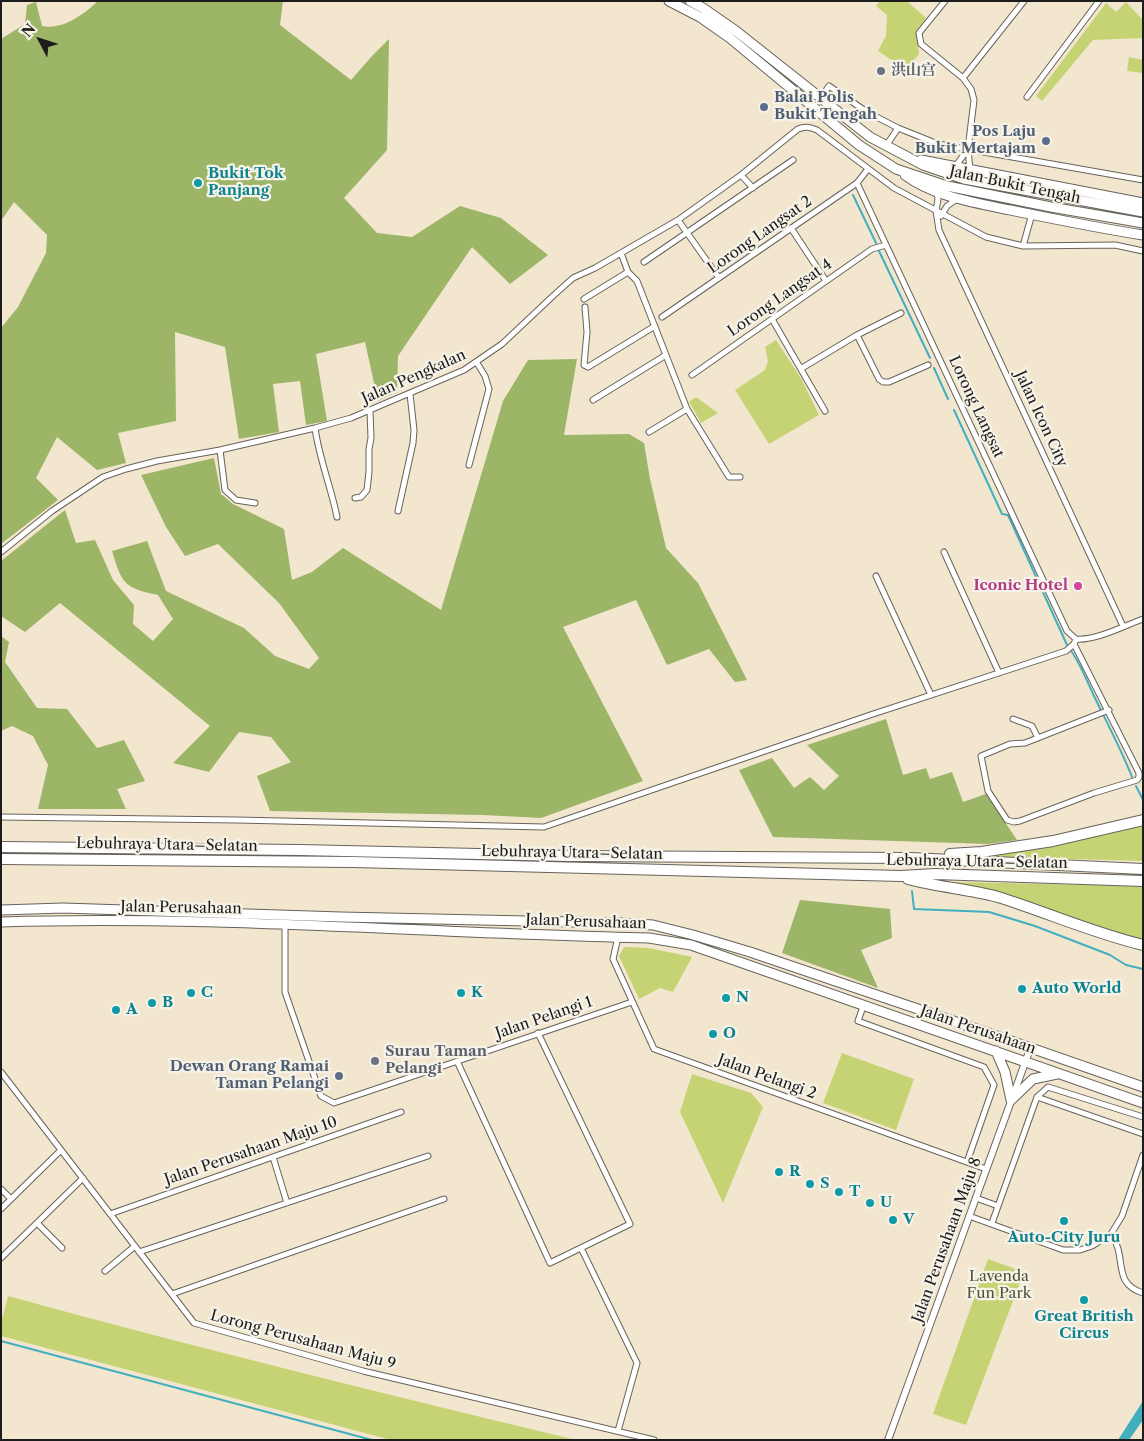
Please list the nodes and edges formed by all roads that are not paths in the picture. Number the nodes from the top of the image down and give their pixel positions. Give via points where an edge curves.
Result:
1 (669, 1) edge
2 (690, 1) edge
3 (944, 1) edge
4 (1024, 1) edge
5 (1099, 1) edge
6 (963, 78) junction
7 (1027, 97) dead end
8 (821, 98) junction
9 (898, 128) junction
10 (886, 146) junction
11 (968, 149) junction
12 (908, 157) junction
13 (792, 160) dead end
14 (955, 167) junction
15 (868, 168) junction
16 (896, 169) junction
17 (970, 170) junction
18 (741, 175) junction
19 (1143, 180) edge
20 (857, 183) junction
21 (752, 188) junction
22 (938, 193) junction
23 (957, 198) junction
24 (1143, 203) edge
25 (936, 211) junction
26 (1143, 212) edge
27 (942, 214) junction
28 (1032, 214) junction
29 (678, 220) junction
30 (938, 222) junction
31 (1143, 223) edge
32 (791, 228) junction
33 (687, 233) junction
34 (1143, 235) edge
35 (886, 245) junction
36 (1023, 246) junction
37 (1143, 251) edge
38 (621, 253) junction
39 (644, 262) dead end
40 (628, 272) junction
41 (719, 278) junction
42 (826, 281) junction
43 (584, 299) dead end
44 (585, 307) dead end
45 (901, 313) dead end
46 (662, 317) dead end
47 (772, 319) junction
48 (655, 326) junction
49 (857, 335) junction
50 (666, 355) junction
51 (476, 363) junction
52 (928, 365) dead end
53 (802, 368) junction
54 (692, 375) dead end
55 (410, 394) junction
56 (593, 400) dead end
57 (687, 408) junction
58 (370, 411) junction
59 (825, 411) dead end
60 (315, 428) junction
61 (649, 432) dead end
62 (220, 450) junction
63 (469, 465) dead end
64 (740, 477) dead end
65 (355, 498) dead end
66 (255, 503) dead end
67 (398, 511) dead end
68 (337, 517) dead end
69 (1, 552) edge
70 (944, 552) dead end
71 (876, 576) dead end
72 (1143, 619) edge
73 (1123, 626) junction
74 (1073, 643) junction
75 (999, 673) junction
76 (931, 695) junction
77 (1105, 712) junction
78 (1013, 719) dead end
79 (1038, 738) junction
80 (1, 817) edge
81 (1143, 820) edge
82 (1, 846) edge
83 (1, 858) edge
84 (910, 858) junction
85 (1143, 869) edge
86 (901, 876) junction
87 (1143, 881) edge
88 (1, 910) edge
89 (1, 922) edge
90 (285, 924) junction
91 (618, 937) junction
92 (1143, 945) edge
93 (632, 1002) junction
94 (864, 1004) junction
95 (538, 1034) junction
96 (1030, 1049) junction
97 (996, 1051) junction
98 (457, 1061) junction
99 (1025, 1061) junction
100 (1, 1072) edge
101 (1060, 1074) junction
102 (1143, 1087) edge
103 (1037, 1097) junction
104 (1011, 1100) junction
105 (1143, 1103) edge
106 (401, 1112) dead end
107 (1143, 1117) edge
108 (1143, 1134) edge
109 (61, 1150) junction
110 (1143, 1155) edge
111 (428, 1156) dead end
112 (272, 1157) junction
113 (967, 1162) junction
114 (986, 1169) junction
115 (83, 1178) junction
116 (1, 1189) edge
117 (976, 1198) junction
118 (11, 1199) junction
119 (444, 1199) dead end
120 (287, 1203) junction
121 (998, 1206) junction
122 (1, 1209) edge
123 (110, 1214) junction
124 (969, 1216) junction
125 (38, 1223) junction
126 (992, 1224) junction
127 (1112, 1234) junction
128 (135, 1246) junction
129 (62, 1248) dead end
130 (580, 1248) junction
131 (140, 1252) junction
132 (1, 1258) edge
133 (105, 1271) dead end
134 (1143, 1292) edge
135 (172, 1294) junction
136 (618, 1431) junction
137 (654, 1440) edge
138 (888, 1440) edge

1 - 16 main road, Jalan Bukit Tengah via 730,38 859,145
2 - 8 main road, Jalan Bukit Tengah via 736,31
3 - 6 street via 919,33 921,44
4 - 6 street
5 - 7 street
6 - 11 street via 974,100
8 - 9 street via 829,86
8 - 10 main road, Jalan Bukit Tengah
9 - 10 street
9 - 11 street via 938,144
10 - 12 main road, Jalan Bukit Tengah
11 - 14 street
11 - 17 street
11 - 19 street
12 - 14 main road
12 - 26 main road, Jalan Bukit Tengah via 923,166 964,179
13 - 21 street
14 - 17 main road
15 - 18 street, Jalan Pengkalan via 823,134 808,127 798,129
15 - 20 street, Lorong Langsat 2
15 - 25 street, Jalan Pengkalan via 894,188
16 - 22 main road
16 - 31 main road, Jalan Bukit Tengah via 947,186
17 - 24 main road
18 - 21 street
18 - 29 street, Jalan Pengkalan
20 - 32 street, Lorong Langsat 2
20 - 35 street, Lorong Langsat
21 - 33 street
22 - 23 main road
22 - 25 street, Jalan Icon City
23 - 27 street
23 - 28 main road
25 - 27 street, Jalan Pengkalan
25 - 30 street, Jalan Icon City
27 - 30 street
27 - 36 street, Jalan Pengkalan via 986,237
28 - 34 main road
28 - 36 street
29 - 33 street
29 - 38 street, Jalan Pengkalan
30 - 73 street, Jalan Icon City via 942,238
32 - 41 street, Lorong Langsat 2
32 - 42 street
33 - 39 street
33 - 41 street
35 - 42 street, Lorong Langsat 4 via 872,249
35 - 74 street, Lorong Langsat
36 - 37 street, Jalan Pengkalan via 1115,245
38 - 40 street
38 - 51 street, Jalan Pengkalan via 574,278 512,336
40 - 43 street
40 - 48 street via 637,281
41 - 46 street, Lorong Langsat 2
42 - 47 street, Lorong Langsat 4
44 - 48 street via 584,365 588,367
45 - 49 street
47 - 53 street
47 - 54 street, Lorong Langsat 4
48 - 50 street
49 - 52 street via 883,382
49 - 53 street
50 - 56 street
50 - 57 street
51 - 55 street, Jalan Pengkalan
51 - 63 street via 489,389
53 - 59 street
55 - 58 street, Jalan Pengkalan
55 - 67 street via 413,443
57 - 61 street
57 - 64 street via 729,477
58 - 60 street, Jalan Pengkalan
58 - 65 street via 367,490
60 - 62 street, Jalan Pengkalan
60 - 68 street via 317,447
62 - 66 street via 225,490 236,500
62 - 69 street, Jalan Pengkalan via 157,461 103,477
70 - 75 street
71 - 76 street
72 - 73 street
73 - 74 street
74 - 75 street via 1066,652
74 - 77 street, Lorong Langsat
75 - 76 street
76 - 80 street via 544,827
77 - 79 street
77 - 79 street, Lorong Langsat via 1139,772 1137,780 1094,792 1020,821 1007,820 988,791 981,756 1010,744
78 - 79 street via 1032,726
81 - 84 highway via 1053,841
82 - 84 highway, Lebuhraya Utara–Selatan
83 - 86 highway, Lebuhraya Utara–Selatan via 353,862
84 - 85 highway, Lebuhraya Utara–Selatan
86 - 87 highway, Lebuhraya Utara–Selatan via 935,874
86 - 92 highway via 995,897
88 - 96 main road, Jalan Perusahaan via 63,908 653,925 750,952
89 - 90 main road, Jalan Perusahaan
90 - 91 main road, Jalan Perusahaan
90 - 98 street, Jalan Pelangi 1 via 284,992 321,1096 334,1103
91 - 93 street, Jalan Pelangi 2 via 613,959
91 - 94 main road, Jalan Perusahaan via 691,945
93 - 95 street, Jalan Pelangi 1
93 - 113 street, Jalan Pelangi 2 via 654,1049
94 - 97 main road, Jalan Perusahaan
94 - 113 street via 858,1021 984,1067 994,1085
95 - 98 street, Jalan Pelangi 1
95 - 130 street via 630,1224
96 - 99 street, Jalan Perusahaan Maju 8
96 - 102 main road, Jalan Perusahaan
97 - 99 main road, Jalan Perusahaan
97 - 104 main road
98 - 130 street via 550,1263
99 - 101 main road, Jalan Perusahaan
99 - 104 street, Jalan Perusahaan Maju 8
100 - 109 street, Lorong Perusahaan Maju 9
101 - 104 main road via 1033,1079
101 - 105 main road, Jalan Perusahaan
103 - 107 street via 1048,1087
103 - 108 street
103 - 121 street
104 - 114 street, Jalan Perusahaan Maju 8
106 - 112 street, Jalan Perusahaan Maju 10
109 - 115 street, Lorong Perusahaan Maju 9
109 - 118 street
110 - 127 street via 1122,1216
111 - 120 street
112 - 120 street
112 - 123 street, Jalan Perusahaan Maju 10
113 - 114 street, Jalan Pelangi 2
114 - 117 street, Jalan Perusahaan Maju 8
115 - 123 street, Lorong Perusahaan Maju 9
115 - 125 street
116 - 118 street
117 - 121 street
117 - 124 street, Jalan Perusahaan Maju 8
118 - 122 street
119 - 135 street
120 - 131 street
121 - 126 street
123 - 128 street, Lorong Perusahaan Maju 9
124 - 126 street
124 - 138 street, Jalan Perusahaan Maju 8
125 - 129 street
125 - 132 street
126 - 127 street via 1073,1251 1092,1246
127 - 134 street via 1118,1242 1124,1282
128 - 131 street, Lorong Perusahaan Maju 9
128 - 133 street
130 - 136 street via 637,1363
131 - 135 street, Lorong Perusahaan Maju 9
135 - 136 street, Lorong Perusahaan Maju 9 via 194,1323 216,1331 363,1371
136 - 137 street, Lorong Perusahaan Maju 9

